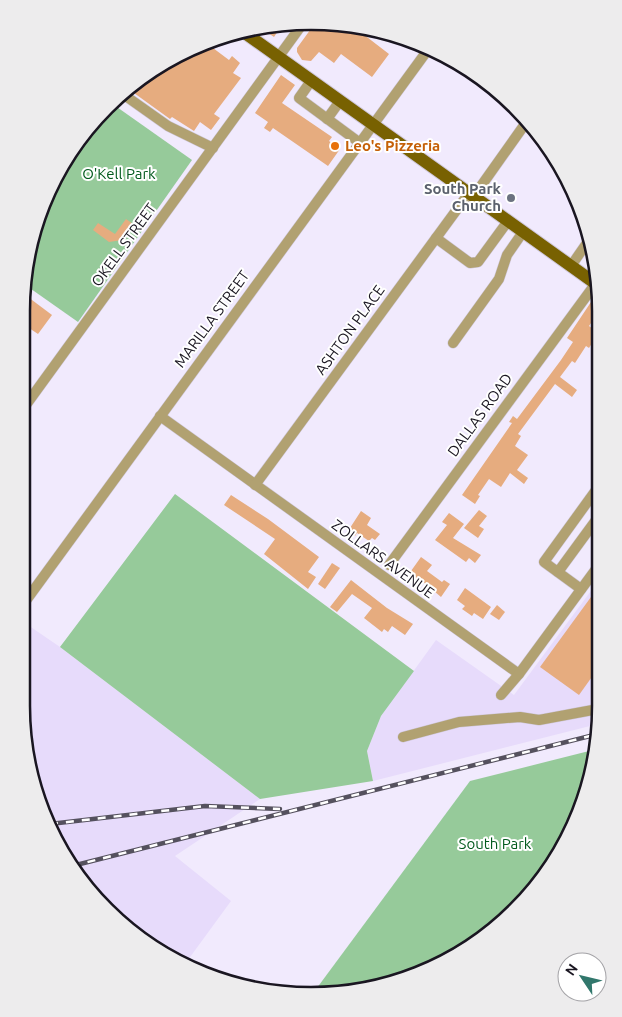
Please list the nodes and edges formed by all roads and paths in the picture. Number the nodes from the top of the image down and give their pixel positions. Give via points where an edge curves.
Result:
1 (297, 31) edge
2 (250, 37) edge
3 (425, 54) edge
4 (278, 57) junction
5 (311, 81) junction
6 (128, 98) edge
7 (340, 101) junction
8 (327, 119) junction
9 (373, 124) junction
10 (523, 127) edge
11 (360, 142) junction
12 (213, 148) junction
13 (471, 195) junction
14 (508, 221) junction
15 (523, 232) junction
16 (436, 238) junction
17 (584, 247) edge
18 (571, 266) junction
19 (590, 280) edge
20 (591, 293) edge
21 (453, 343) dead end
22 (30, 398) edge
23 (160, 416) junction
24 (255, 485) junction
25 (592, 496) edge
26 (592, 526) edge
27 (389, 565) dead end
28 (558, 572) junction
29 (592, 574) edge
30 (581, 589) junction
31 (30, 595) edge
32 (519, 674) junction
33 (501, 695) dead end
34 (592, 710) edge
35 (403, 737) dead end

1 - 4 street, OKELL STREET
2 - 4 main road
3 - 9 street, MARILLA STREET
4 - 5 main road
4 - 12 street, OKELL STREET
5 - 7 main road
5 - 8 street via 299,98
6 - 12 street via 168,126
7 - 8 street
7 - 9 main road
8 - 11 street
9 - 11 street, MARILLA STREET
9 - 13 main road
10 - 13 street, ASHTON PLACE
11 - 23 street, MARILLA STREET
12 - 22 street, OKELL STREET
13 - 14 main road
13 - 16 street, ASHTON PLACE
14 - 15 main road
14 - 16 street via 478,262 470,263
15 - 18 main road
15 - 21 street via 507,255 499,279
16 - 24 street, ASHTON PLACE
17 - 18 street
18 - 19 main road
20 - 27 street, DALLAS ROAD
23 - 24 street, ZOLLARS AVENUE
23 - 31 street, MARILLA STREET
24 - 32 street, ZOLLARS AVENUE
25 - 28 street via 544,562
26 - 28 street
28 - 30 street
29 - 30 street
30 - 32 street
32 - 33 street
34 - 35 street via 539,720 520,717 459,722

